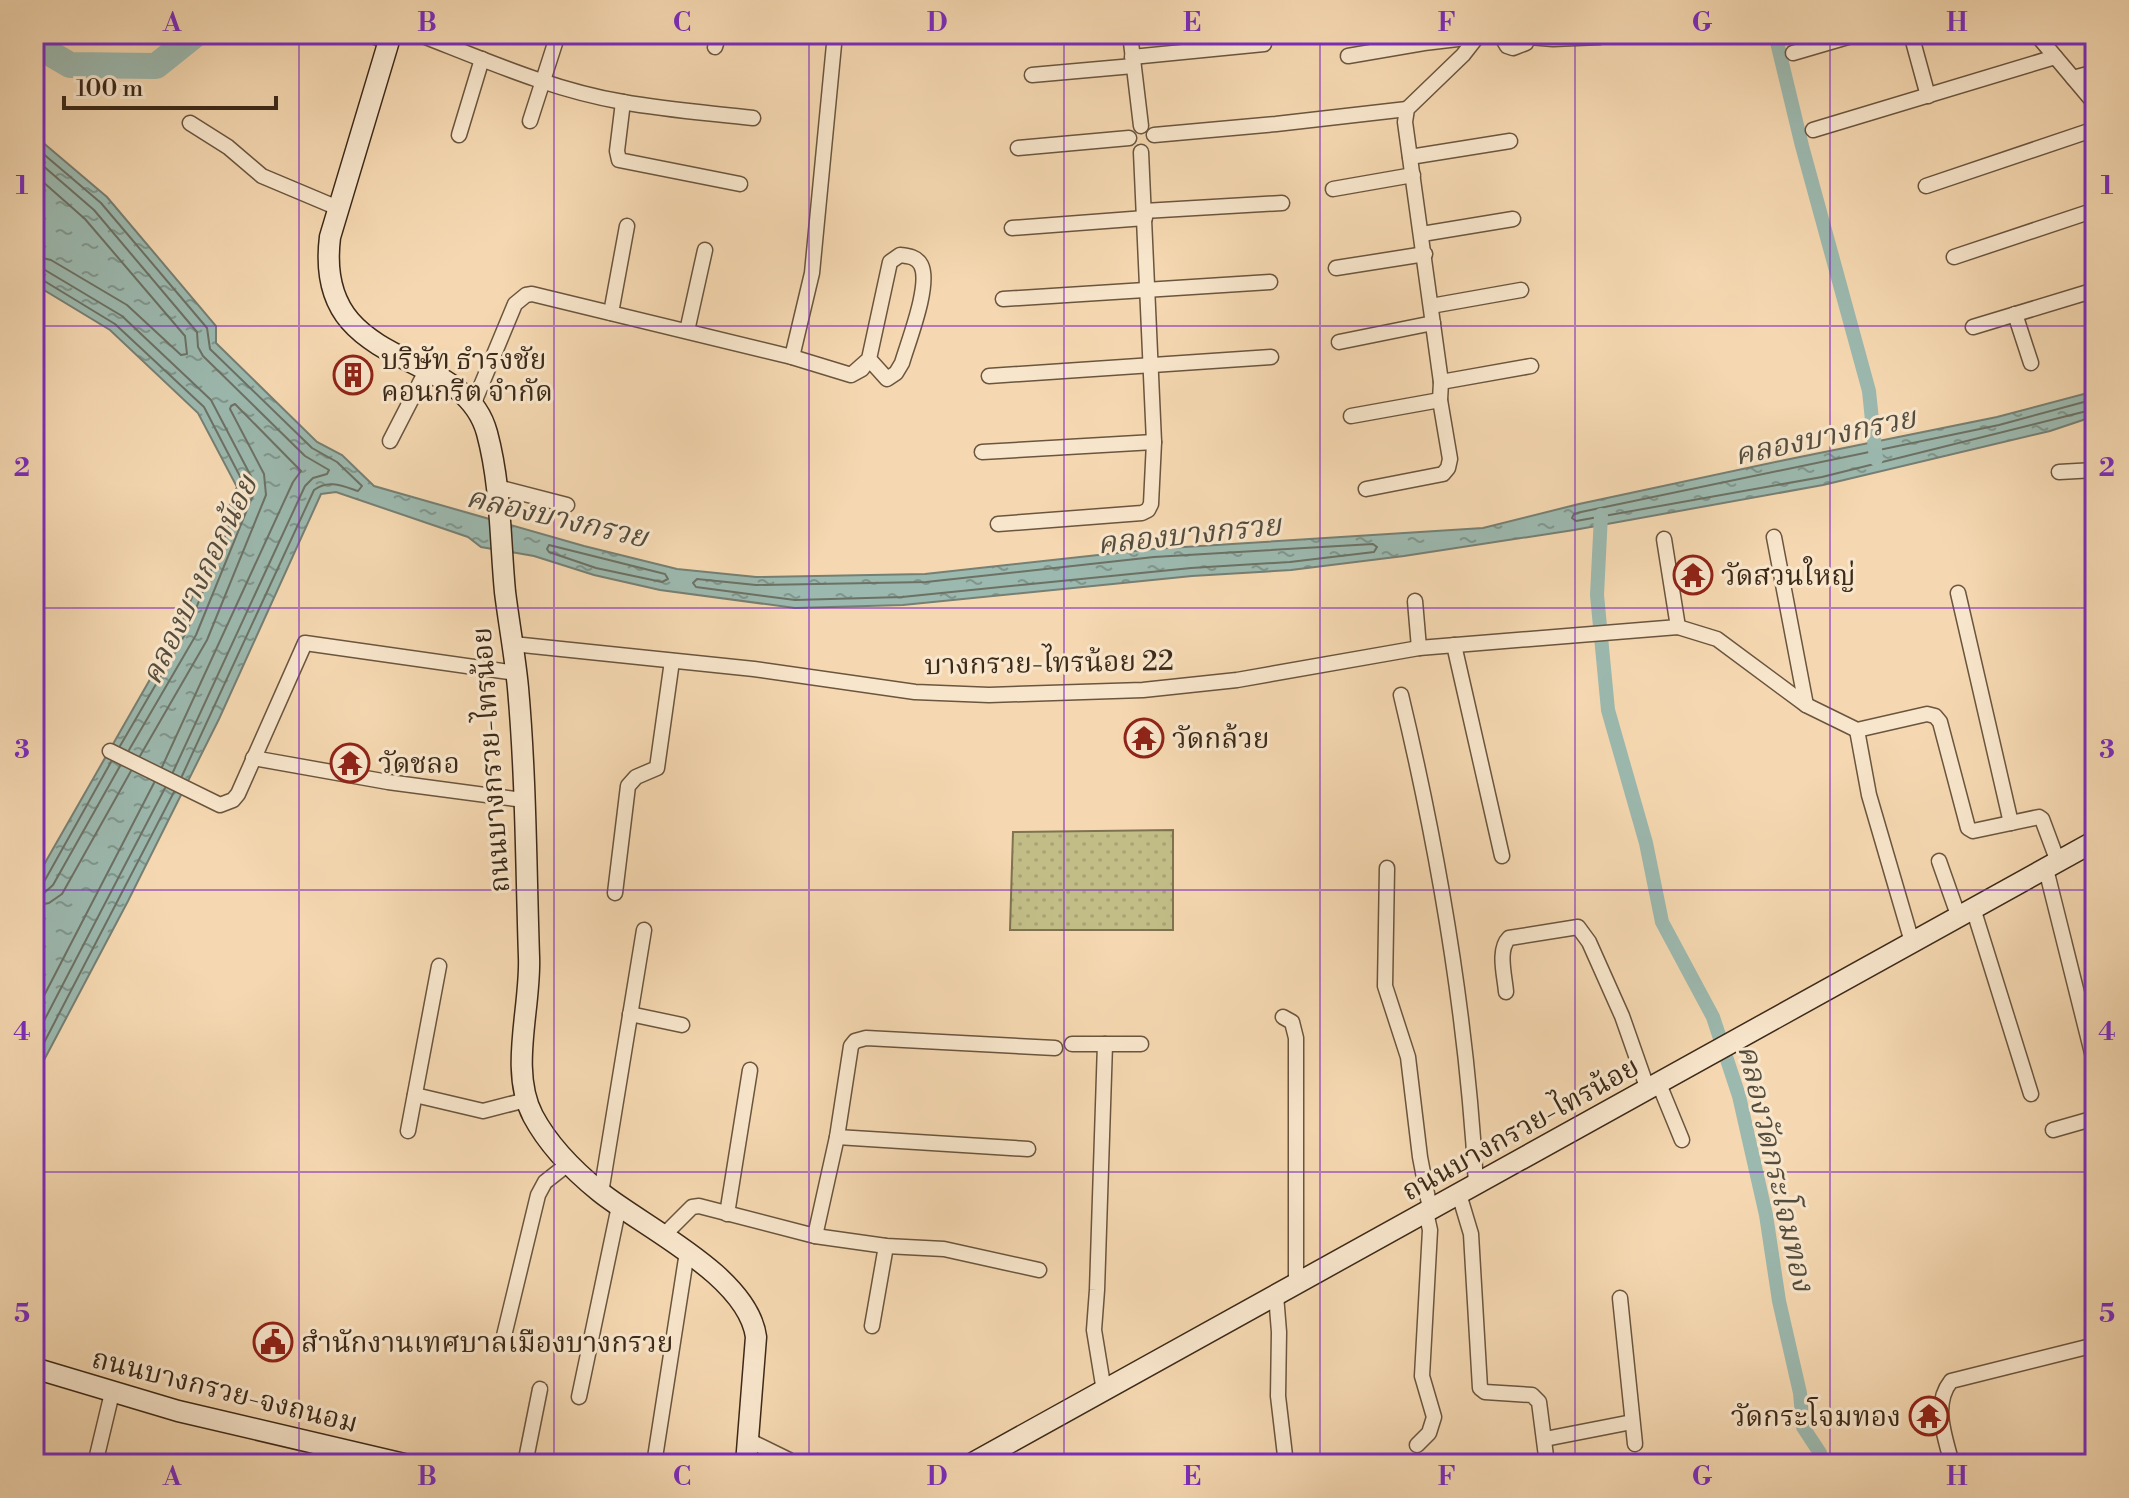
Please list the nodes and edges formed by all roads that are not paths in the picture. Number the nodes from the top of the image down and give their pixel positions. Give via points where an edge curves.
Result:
1 (366, 34) edge
2 (418, 34) edge
3 (558, 34) edge
4 (835, 34) edge
5 (1130, 34) edge
6 (1500, 34) edge
7 (1858, 34) edge
8 (1911, 34) edge
9 (2036, 34) edge
10 (1529, 35) edge
11 (1477, 37) junction
12 (1600, 37) dead end
13 (390, 38) edge
14 (1264, 44) dead end
15 (1793, 53) dead end
16 (1348, 56) dead end
17 (2055, 57) junction
18 (482, 59) junction
19 (1133, 62) junction
20 (2095, 72) edge
21 (1032, 75) dead end
22 (2073, 78) junction
23 (543, 82) junction
24 (1928, 96) junction
25 (623, 102) junction
26 (2095, 104) edge
27 (1407, 109) junction
28 (753, 118) dead end
29 (530, 121) dead end
30 (190, 123) dead end
31 (1141, 126) junction
32 (2095, 129) edge
33 (1813, 130) dead end
34 (459, 135) dead end
35 (1154, 135) junction
36 (1129, 138) junction
37 (1510, 141) dead end
38 (1018, 148) dead end
39 (1141, 152) junction
40 (1410, 157) junction
41 (1413, 175) junction
42 (740, 184) dead end
43 (1926, 186) dead end
44 (1333, 189) dead end
45 (1282, 203) dead end
46 (338, 208) junction
47 (2095, 210) edge
48 (1144, 215) junction
49 (1513, 219) dead end
50 (627, 226) dead end
51 (1012, 228) dead end
52 (1422, 234) junction
53 (705, 250) dead end
54 (1425, 254) junction
55 (1954, 257) dead end
56 (1336, 268) dead end
57 (1270, 282) dead end
58 (1147, 288) junction
59 (1521, 290) dead end
60 (2095, 290) edge
61 (1003, 299) dead end
62 (1431, 306) junction
63 (611, 313) junction
64 (2015, 314) junction
65 (1433, 323) junction
66 (1973, 327) dead end
67 (687, 331) junction
68 (1339, 342) dead end
69 (792, 357) junction
70 (1271, 357) dead end
71 (869, 359) junction
72 (2031, 363) dead end
73 (1151, 365) junction
74 (1531, 366) dead end
75 (426, 371) junction
76 (989, 376) dead end
77 (1441, 382) junction
78 (1440, 400) junction
79 (473, 405) junction
80 (1351, 416) dead end
81 (390, 441) dead end
82 (1154, 442) junction
83 (982, 452) dead end
84 (2095, 470) edge
85 (2059, 472) dead end
86 (1366, 489) dead end
87 (497, 492) junction
88 (567, 505) dead end
89 (998, 524) dead end
90 (1774, 537) dead end
91 (1664, 539) dead end
92 (1958, 593) dead end
93 (1415, 601) dead end
94 (1678, 627) junction
95 (513, 644) junction
96 (1454, 645) junction
97 (1419, 648) junction
98 (672, 661) junction
99 (516, 673) junction
100 (1401, 695) dead end
101 (1806, 705) junction
102 (1857, 730) junction
103 (110, 751) dead end
104 (253, 758) junction
105 (523, 800) junction
106 (2011, 823) junction
107 (2095, 841) edge
108 (1502, 856) dead end
109 (1939, 861) dead end
110 (2052, 865) junction
111 (1387, 868) dead end
112 (615, 893) dead end
113 (1965, 912) junction
114 (644, 930) dead end
115 (1912, 942) junction
116 (439, 966) dead end
117 (1506, 992) dead end
118 (630, 1014) junction
119 (1283, 1017) dead end
120 (682, 1025) dead end
121 (1072, 1044) dead end
122 (1105, 1044) junction
123 (1141, 1044) dead end
124 (1055, 1048) dead end
125 (2095, 1065) edge
126 (750, 1070) dead end
127 (1653, 1087) junction
128 (2031, 1094) dead end
129 (415, 1095) junction
130 (526, 1100) junction
131 (2095, 1118) edge
132 (2053, 1130) dead end
133 (408, 1131) dead end
134 (837, 1137) junction
135 (1682, 1140) dead end
136 (1028, 1149) dead end
137 (568, 1164) junction
138 (1467, 1189) junction
139 (601, 1193) junction
140 (619, 1206) junction
141 (1428, 1211) junction
142 (727, 1214) junction
143 (664, 1235) junction
144 (815, 1236) junction
145 (886, 1246) junction
146 (687, 1252) junction
147 (1039, 1270) dead end
148 (1296, 1283) junction
149 (1276, 1295) junction
150 (1620, 1298) dead end
151 (872, 1326) dead end
152 (502, 1344) dead end
153 (2095, 1345) edge
154 (34, 1368) edge
155 (540, 1389) dead end
156 (1104, 1391) junction
157 (112, 1393) junction
158 (579, 1397) dead end
159 (1632, 1422) junction
160 (1545, 1439) junction
161 (748, 1440) junction
162 (1635, 1444) dead end
163 (1417, 1445) dead end
164 (789, 1460) dead end
165 (95, 1464) edge
166 (404, 1464) edge
167 (525, 1464) edge
168 (654, 1464) edge
169 (746, 1464) edge
170 (971, 1464) edge
171 (1286, 1464) edge
172 (1547, 1464) edge
173 (1952, 1464) edge

1 - 13 street
2 - 18 street
3 - 23 street
4 - 69 street via 812,273
5 - 19 street
6 - 10 street via 1513,48
6 - 11 street
7 - 15 street
8 - 24 street
9 - 17 street
10 - 12 street
11 - 16 street
11 - 27 street
13 - 46 main road, ถนนบางกรวย-ไทรน้อย
14 - 19 street
17 - 22 street
17 - 24 street
18 - 23 street
18 - 34 street
19 - 21 street
19 - 31 street
20 - 22 street
22 - 26 street
23 - 25 street
23 - 29 street
24 - 33 street
25 - 28 street
25 - 42 street via 619,160
27 - 35 street
27 - 40 street
30 - 46 street via 262,176
31 - 35 street
31 - 36 street
32 - 43 street
35 - 39 street via 1152,147
36 - 38 street
36 - 39 street
37 - 40 street
39 - 48 street
40 - 41 street
41 - 44 street
41 - 52 street
45 - 48 street
46 - 75 main road, ถนนบางกรวย-ไทรน้อย via 327,260 343,312 370,339
47 - 55 street
48 - 51 street
48 - 58 street
49 - 52 street
50 - 63 street
52 - 54 street
53 - 67 street
54 - 56 street
54 - 62 street
57 - 58 street
58 - 61 street
58 - 73 street
59 - 62 street
60 - 64 street
62 - 65 street
63 - 67 street
63 - 79 street via 526,295 515,304
64 - 66 street
64 - 72 street
65 - 68 street
65 - 77 street
67 - 69 street
69 - 71 street via 851,375
70 - 73 street
71 - 71 street via 890,262 900,255 912,256 923,269 922,288 902,363 887,379
73 - 76 street
73 - 82 street
74 - 77 street
75 - 79 main road, ถนนบางกรวย-ไทรน้อย
75 - 81 street
77 - 78 street
78 - 80 street
78 - 86 street via 1448,468 1443,474
79 - 87 main road, ถนนบางกรวย-ไทรน้อย via 486,430
82 - 83 street
82 - 89 street via 1148,510
84 - 85 street
87 - 88 street
87 - 95 main road, ถนนบางกรวย-ไทรน้อย
90 - 101 street
91 - 94 street
92 - 106 street
93 - 97 street
94 - 96 street, บางกรวย-ไทรน้อย 22
94 - 101 street via 1717,639
95 - 98 street, บางกรวย-ไทรน้อย 22
95 - 99 main road, ถนนบางกรวย-ไทรน้อย
96 - 97 street, บางกรวย-ไทรน้อย 22
96 - 108 street
97 - 98 street, บางกรวย-ไทรน้อย 22 via 1237,680 1143,690 989,695 915,692
98 - 112 street via 657,768 628,786
99 - 104 street via 305,643
99 - 105 main road, ถนนบางกรวย-ไทรน้อย
100 - 138 street via 1435,841 1452,949 1472,1109
101 - 102 street
102 - 106 street via 1927,714 1938,718 1965,823 1973,831
102 - 115 street via 1869,795
103 - 104 street via 220,805 238,794
104 - 105 street
105 - 130 main road, ถนนบางกรวย-ไทรน้อย via 529,962 521,1070
106 - 110 street via 2042,819
107 - 110 main road, ถนนบางกรวย-ไทรน้อย
109 - 113 street
110 - 113 main road, ถนนบางกรวย-ไทรน้อย
110 - 125 street
111 - 141 street via 1385,986 1408,1057
113 - 115 main road, ถนนบางกรวย-ไทรน้อย
113 - 128 street
114 - 118 street
115 - 127 main road, ถนนบางกรวย-ไทรน้อย
116 - 129 street
117 - 127 street via 1503,952 1509,938 1578,927
118 - 120 street
118 - 139 street
119 - 148 street via 1292,1022 1296,1038
121 - 122 street
122 - 123 street
122 - 156 street via 1094,1330
124 - 134 street via 855,1041
126 - 142 street
127 - 135 street
127 - 138 main road, ถนนบางกรวย-ไทรน้อย
129 - 130 street via 483,1111
129 - 133 street
130 - 137 main road, ถนนบางกรวย-ไทรน้อย
131 - 132 street
134 - 136 street
134 - 144 street
137 - 139 main road, ถนนบางกรวย-ไทรน้อย
137 - 152 street via 545,1182 538,1195
138 - 141 main road, ถนนบางกรวย-ไทรน้อย
138 - 160 street via 1480,1388 1536,1397
139 - 140 main road, ถนนบางกรวย-ไทรน้อย
140 - 143 main road, ถนนบางกรวย-ไทรน้อย
140 - 158 street
141 - 148 main road, ถนนบางกรวย-ไทรน้อย
141 - 163 street via 1422,1376 1434,1417 1429,1433
142 - 143 street via 692,1207
142 - 144 street
143 - 146 main road, ถนนบางกรวย-ไทรน้อย
144 - 145 street
145 - 147 street via 944,1249
145 - 151 street
146 - 161 main road, ถนนบางกรวย-ไทรน้อย via 739,1297 754,1323
146 - 168 street
148 - 149 main road, ถนนบางกรวย-ไทรน้อย
149 - 156 main road, ถนนบางกรวย-ไทรน้อย
149 - 171 street
150 - 159 street
153 - 173 street via 1951,1381 1941,1394 1941,1412
154 - 157 main road, ถนนบางกรวย-จงถนอม
155 - 167 street
156 - 170 main road, ถนนบางกรวย-ไทรน้อย
157 - 165 street
157 - 166 main road, ถนนบางกรวย-จงถนอม
159 - 160 street
159 - 162 street
160 - 172 street
161 - 164 street
161 - 169 main road, ถนนบางกรวย-ไทรน้อย

